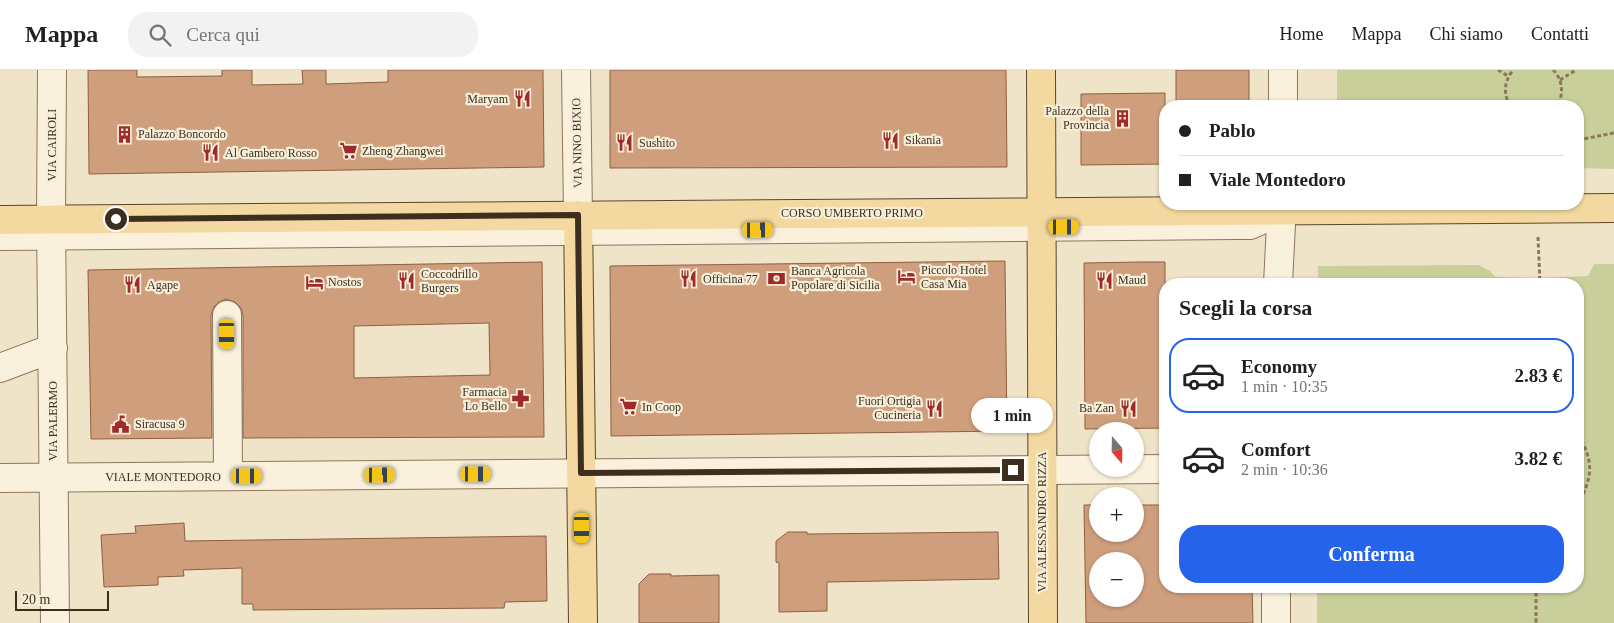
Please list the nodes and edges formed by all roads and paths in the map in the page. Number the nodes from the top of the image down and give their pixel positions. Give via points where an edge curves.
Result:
1 (52, 70) edge
2 (576, 70) edge
3 (1041, 70) edge
4 (1283, 70) edge
5 (1498, 70) edge
6 (1513, 70) edge
7 (1554, 70) edge
8 (1576, 70) edge
9 (1508, 76) junction
10 (1560, 80) junction
11 (1283, 100) edge
12 (1507, 100) edge
13 (1559, 100) edge
14 (1614, 133) edge
15 (1584, 139) edge
16 (1584, 208) edge
17 (1614, 208) edge
18 (1222, 210) edge
19 (1282, 210) edge
20 (1537, 210) edge
21 (1041, 219) junction
22 (0, 220) edge
23 (578, 223) junction
24 (52, 227) junction
25 (0, 236) edge
26 (1278, 278) edge
27 (1540, 278) edge
28 (227, 315) dead end
29 (52, 348) junction
30 (0, 368) edge
31 (1584, 445) edge
32 (1159, 469) edge
33 (1042, 470) junction
34 (581, 473) junction
35 (228, 476) junction
36 (54, 477) junction
37 (0, 478) edge
38 (1584, 493) edge
39 (1276, 593) edge
40 (1536, 593) edge
41 (55, 623) edge
42 (583, 623) edge
43 (1043, 623) edge
44 (1276, 623) edge
45 (1536, 623) edge

1 - 24 street, VIA CAIROLI
2 - 23 street, VIA NINO BIXIO
3 - 21 main road, VIA ALESSANDRO RIZZA
4 - 11 street
5 - 9 path
6 - 9 path
7 - 10 path
8 - 10 path
9 - 12 path via 1505,86
10 - 13 path via 1562,92
14 - 15 path
16 - 17 main road
18 - 21 main road
19 - 26 street
20 - 27 path
21 - 23 street
21 - 33 main road, VIA ALESSANDRO RIZZA
22 - 24 main road
23 - 24 street
23 - 34 main road
24 - 25 street
24 - 29 street, VIA PALERMO
28 - 35 street
29 - 30 street
29 - 36 street, VIA PALERMO
31 - 38 path via 1590,461 1590,476
32 - 33 street, VIALE MONTEDORO
33 - 34 street, VIALE MONTEDORO
33 - 43 main road, VIA ALESSANDRO RIZZA
34 - 35 street, VIALE MONTEDORO
34 - 42 main road
35 - 36 street, VIALE MONTEDORO
36 - 37 street, VIALE MONTEDORO
36 - 41 street, VIA PALERMO
39 - 44 street
40 - 45 path

